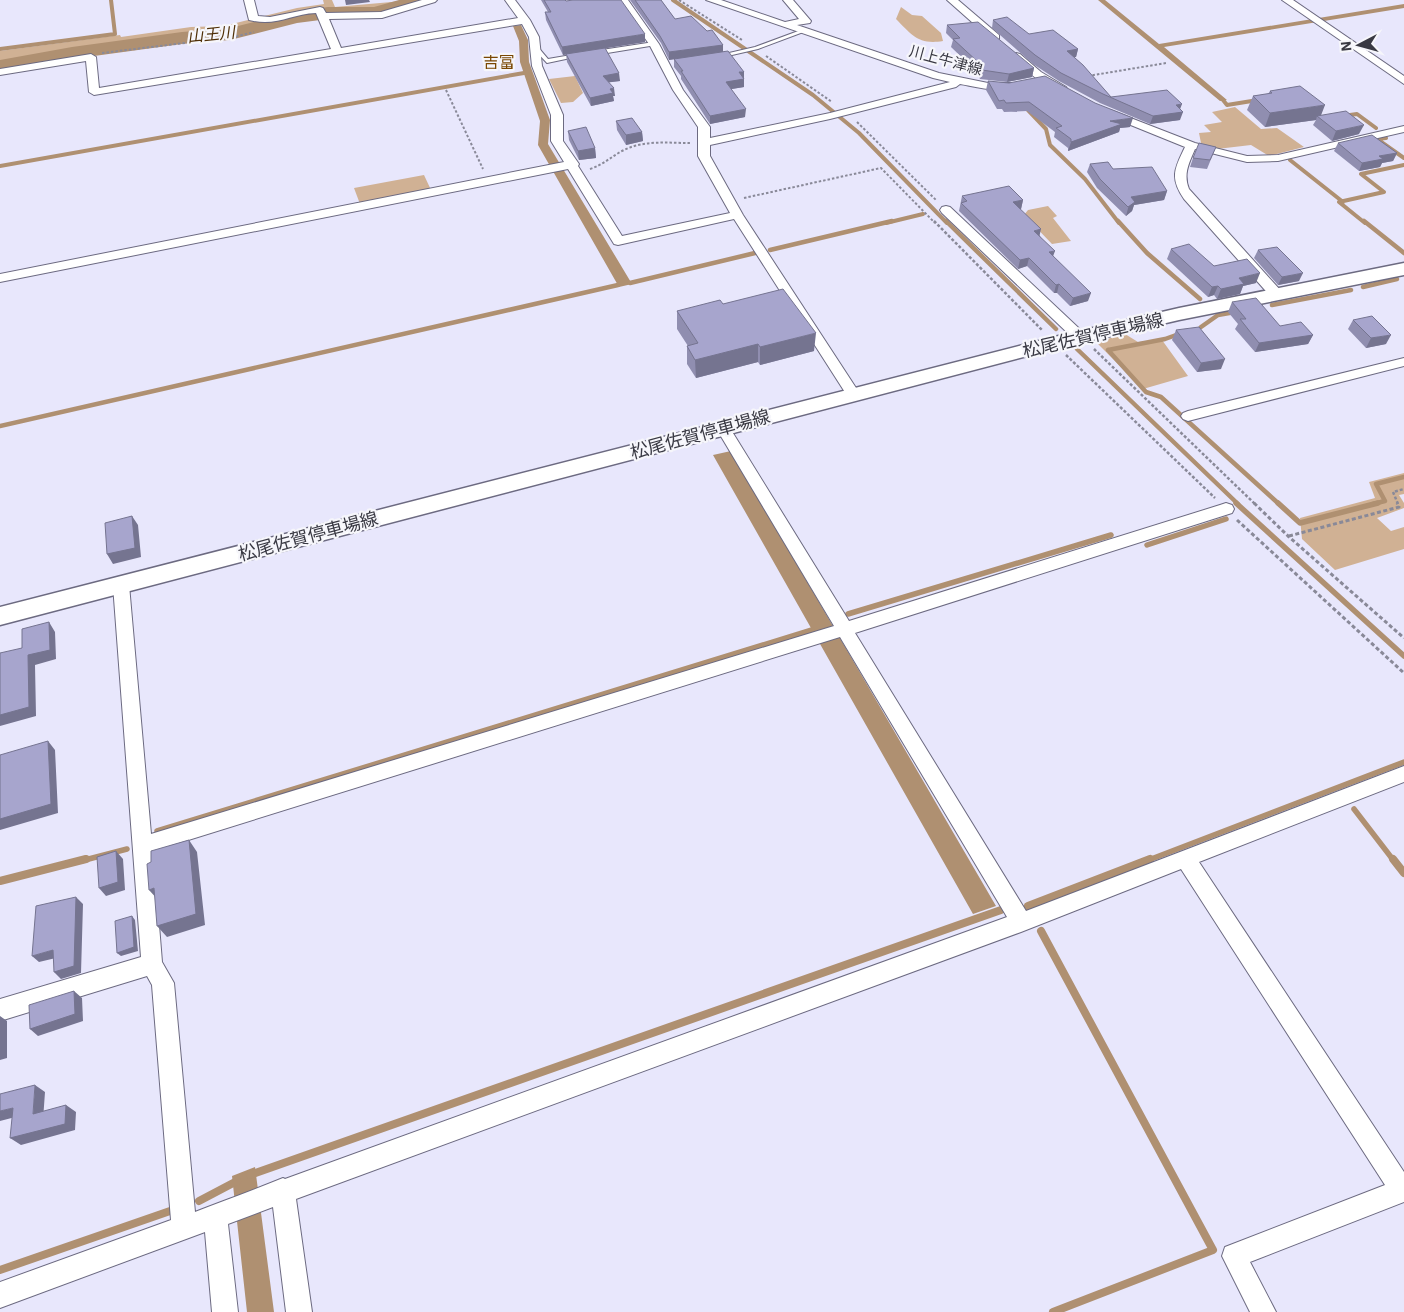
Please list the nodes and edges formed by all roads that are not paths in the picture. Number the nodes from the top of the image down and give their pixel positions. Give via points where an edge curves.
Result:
1 (248, 0) edge
2 (432, 0) edge
3 (510, 0) edge
4 (622, 0) edge
5 (711, 0) edge
6 (788, 0) edge
7 (952, 0) edge
8 (1287, 0) edge
9 (321, 13) junction
10 (525, 20) junction
11 (784, 25) junction
12 (803, 31) junction
13 (654, 44) junction
14 (535, 47) junction
15 (756, 48) joint
16 (337, 51) junction
17 (712, 57) edge
18 (0, 72) edge
19 (957, 81) junction
20 (1048, 81) junction
21 (1404, 81) edge
22 (1070, 95) edge
23 (1102, 110) edge
24 (1404, 129) edge
25 (704, 143) junction
26 (1191, 145) junction
27 (572, 167) junction
28 (946, 210) road end
29 (737, 214) junction
30 (1404, 269) edge
31 (0, 278) edge
32 (1277, 296) junction
33 (1080, 337) junction
34 (1404, 362) edge
35 (853, 394) junction
36 (1188, 416) dead end
37 (723, 428) junction
38 (1226, 509) road end
39 (121, 585) junction
40 (0, 616) edge
41 (843, 630) junction
42 (1404, 774) edge
43 (143, 845) junction
44 (1186, 860) junction
45 (1021, 922) junction
46 (152, 964) junction
47 (0, 1010) edge
48 (1403, 1190) edge
49 (276, 1193) junction
50 (220, 1213) junction
51 (184, 1226) junction
52 (0, 1295) edge
53 (225, 1312) edge
54 (299, 1312) edge
55 (1263, 1312) edge

1 - 9 street via 253,18 258,20
2 - 9 street via 382,15
3 - 10 street
4 - 13 street
5 - 11 street, 川上牛津線
6 - 11 street via 806,21
7 - 20 street
8 - 21 street
9 - 16 street
10 - 14 street via 534,37
10 - 16 street
11 - 12 street, 川上牛津線
12 - 15 lane
12 - 19 street, 川上牛津線
13 - 14 lane via 547,61
13 - 25 street via 670,64 678,90 704,127
14 - 27 street via 537,66 557,115 557,140
15 - 17 lane
16 - 18 street via 94,92 91,57
19 - 20 street, 川上牛津線 via 1007,87
19 - 25 street via 952,85 830,116
20 - 22 street
23 - 26 street
24 - 26 street via 1263,160 1226,155
25 - 29 street via 704,156
26 - 32 street via 1180,174 1180,184
27 - 29 street via 618,241
27 - 31 street via 548,169
28 - 33 street
29 - 35 street
30 - 32 main road, 松尾佐賀停車場線
32 - 33 main road, 松尾佐賀停車場線
33 - 35 main road, 松尾佐賀停車場線
34 - 36 street
35 - 37 main road, 松尾佐賀停車場線
37 - 39 main road, 松尾佐賀停車場線
37 - 41 street
38 - 41 street
39 - 40 main road, 松尾佐賀停車場線
39 - 43 street
41 - 43 street
41 - 45 street
42 - 44 street
43 - 46 street
44 - 45 street
44 - 48 street
45 - 49 street
46 - 47 street
46 - 51 street via 163,982
48 - 55 street via 1234,1256
49 - 50 street
49 - 54 street
50 - 51 street
50 - 53 street
51 - 52 street

